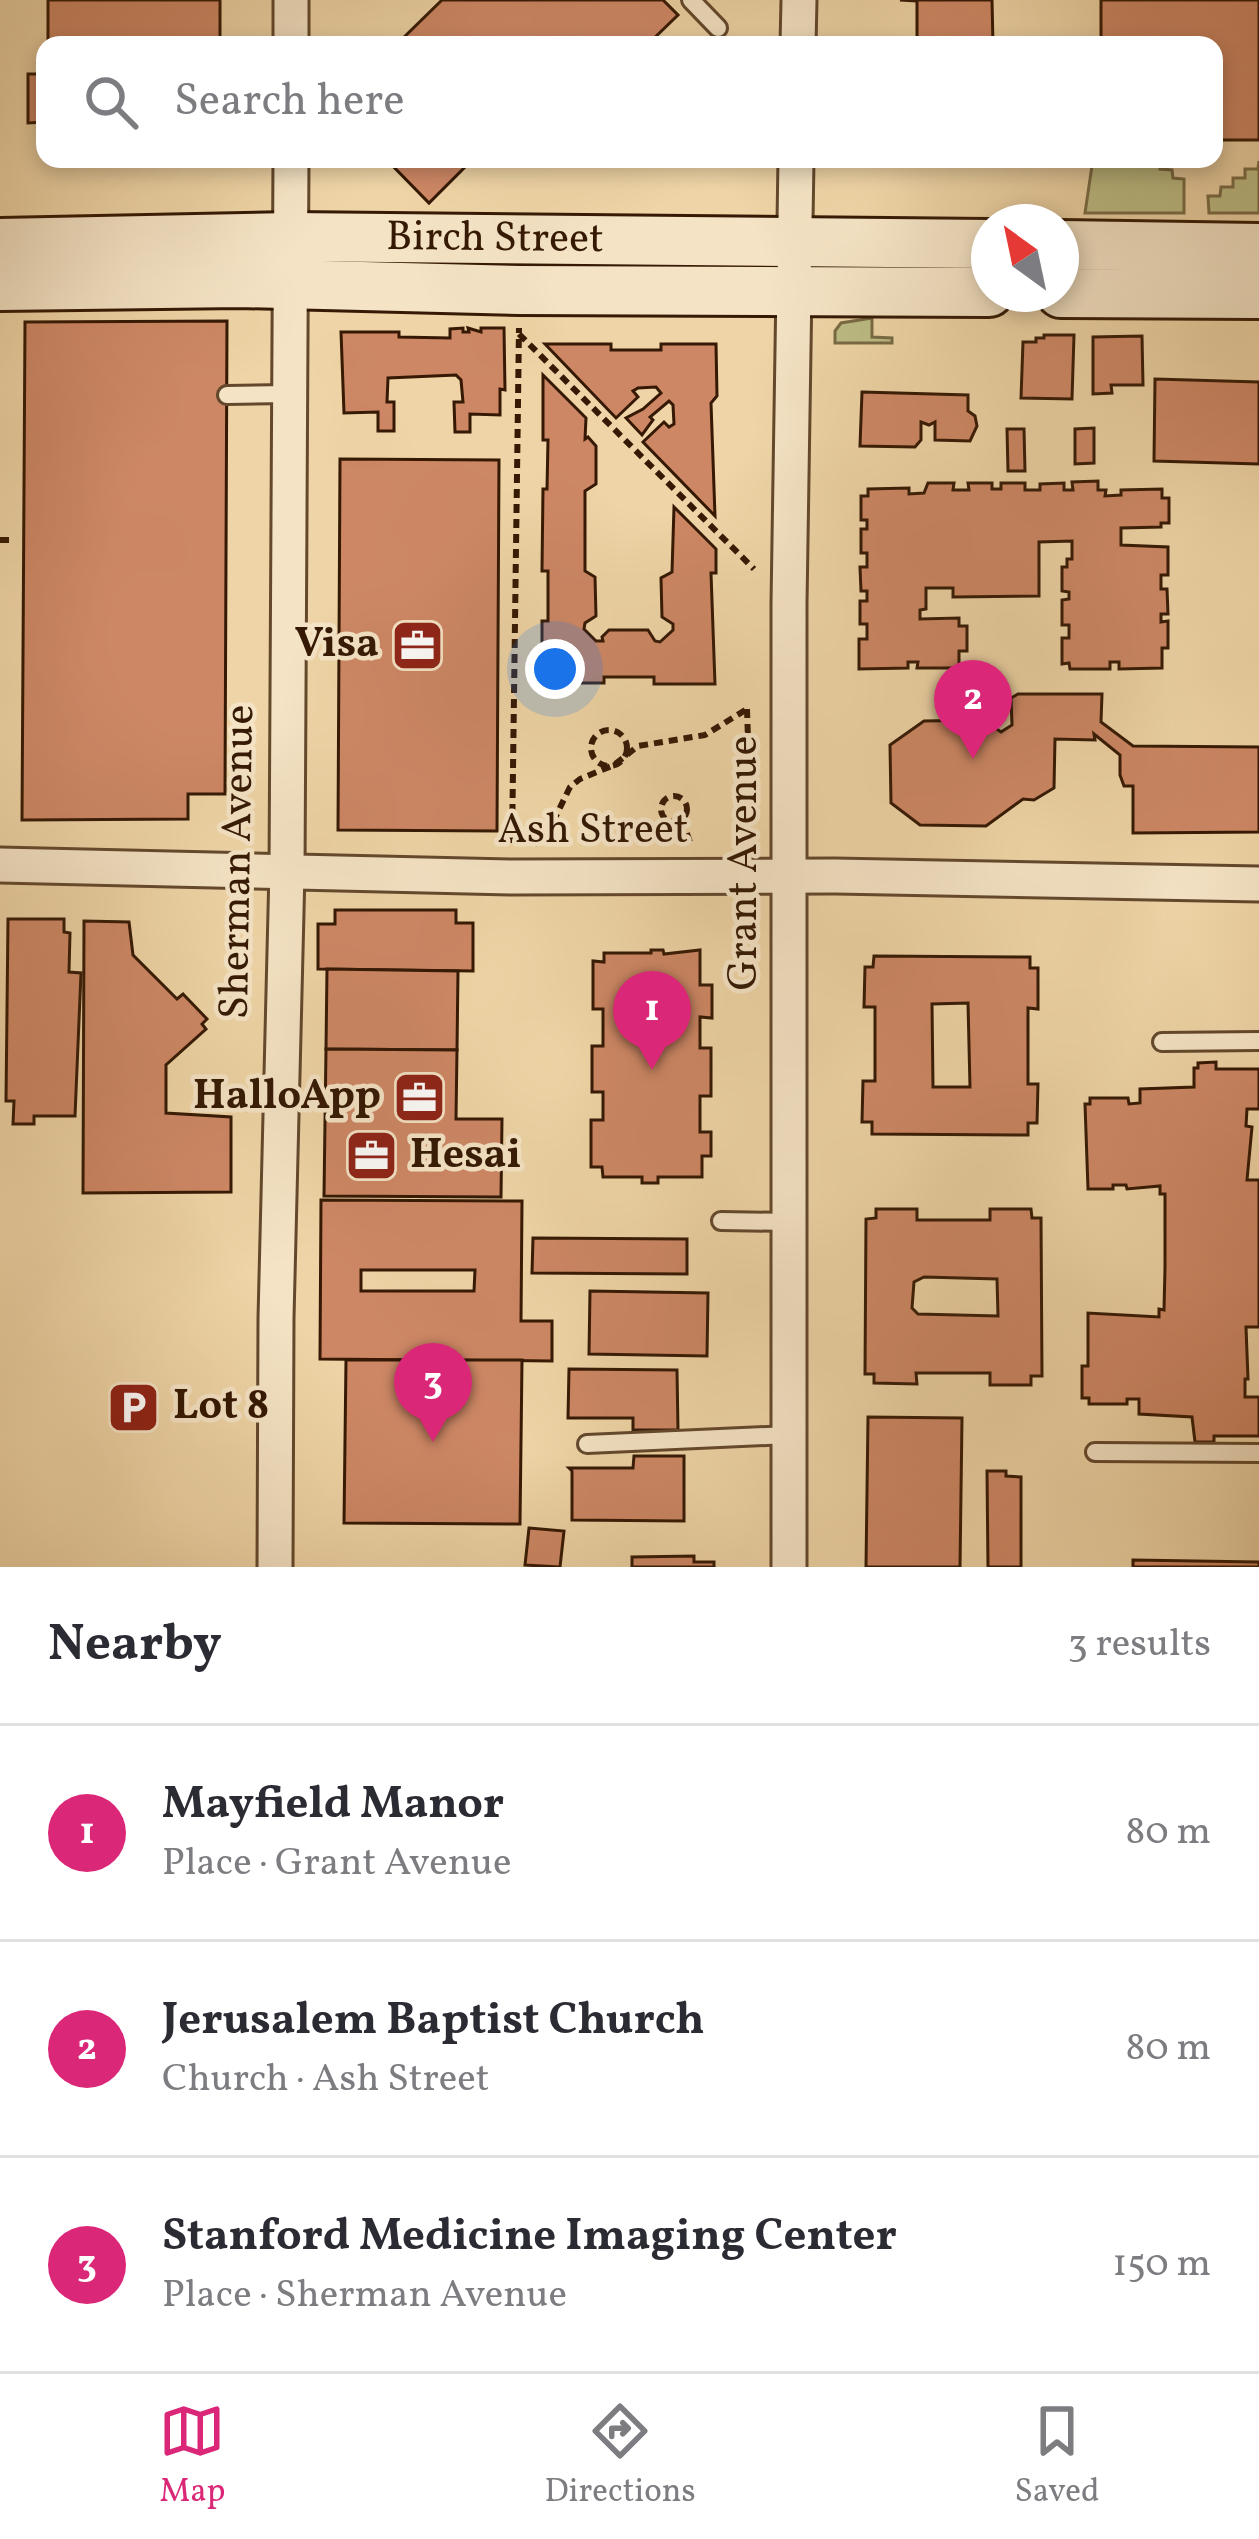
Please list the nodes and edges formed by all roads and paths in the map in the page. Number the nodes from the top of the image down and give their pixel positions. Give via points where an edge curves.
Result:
1 (291, 0) edge
2 (691, 0) edge
3 (799, 0) edge
4 (718, 28) dead end
5 (291, 36) edge
6 (798, 36) edge
7 (291, 168) edge
8 (796, 168) edge
9 (291, 236) junction
10 (795, 241) junction
11 (0, 243) edge
12 (971, 244) edge
13 (1079, 245) edge
14 (1259, 248) edge
15 (290, 284) junction
16 (0, 286) edge
17 (795, 291) junction
18 (971, 292) edge
19 (1079, 293) edge
20 (1259, 294) edge
21 (519, 312) junction
22 (289, 394) junction
23 (227, 395) dead end
24 (789, 604) junction
25 (614, 765) junction
26 (682, 819) junction
27 (752, 835) dead end
28 (551, 853) dead end
29 (692, 855) dead end
30 (0, 865) edge
31 (286, 871) junction
32 (790, 875) junction
33 (512, 877) junction
34 (1259, 884) edge
35 (1259, 1041) edge
36 (1162, 1042) dead end
37 (721, 1221) dead end
38 (789, 1222) junction
39 (789, 1435) junction
40 (586, 1444) dead end
41 (1095, 1452) dead end
42 (1259, 1453) edge
43 (275, 1567) edge
44 (789, 1567) edge

1 - 5 street
2 - 4 lane
3 - 6 street
7 - 9 street, Sherman Avenue
8 - 10 street, Grant Avenue
9 - 10 street, Birch Street
9 - 11 street, Birch Street
9 - 15 street, Sherman Avenue
10 - 12 street, Birch Street
10 - 17 street, Grant Avenue
13 - 14 street
15 - 16 street, Birch Street
15 - 21 street, Birch Street
15 - 22 street, Sherman Avenue
17 - 18 street, Birch Street
17 - 21 street, Birch Street
17 - 24 street, Grant Avenue
19 - 20 street
21 - 24 path
21 - 33 path
22 - 23 lane
22 - 31 street, Sherman Avenue
24 - 32 street, Grant Avenue
25 - 25 path via 591,752 600,731 626,741 627,753
25 - 27 path via 638,746 705,735 747,709
25 - 28 path via 569,787 528,852
26 - 26 path via 684,801 665,800 666,819
26 - 29 path
30 - 31 street, Ash Street
31 - 33 street, Ash Street
31 - 43 street, Sherman Avenue
32 - 33 street, Ash Street
32 - 34 street, Ash Street via 1102,893
32 - 38 street, Grant Avenue
35 - 36 lane
37 - 38 lane
38 - 39 street, Grant Avenue
39 - 40 lane
39 - 44 street, Grant Avenue
41 - 42 lane

